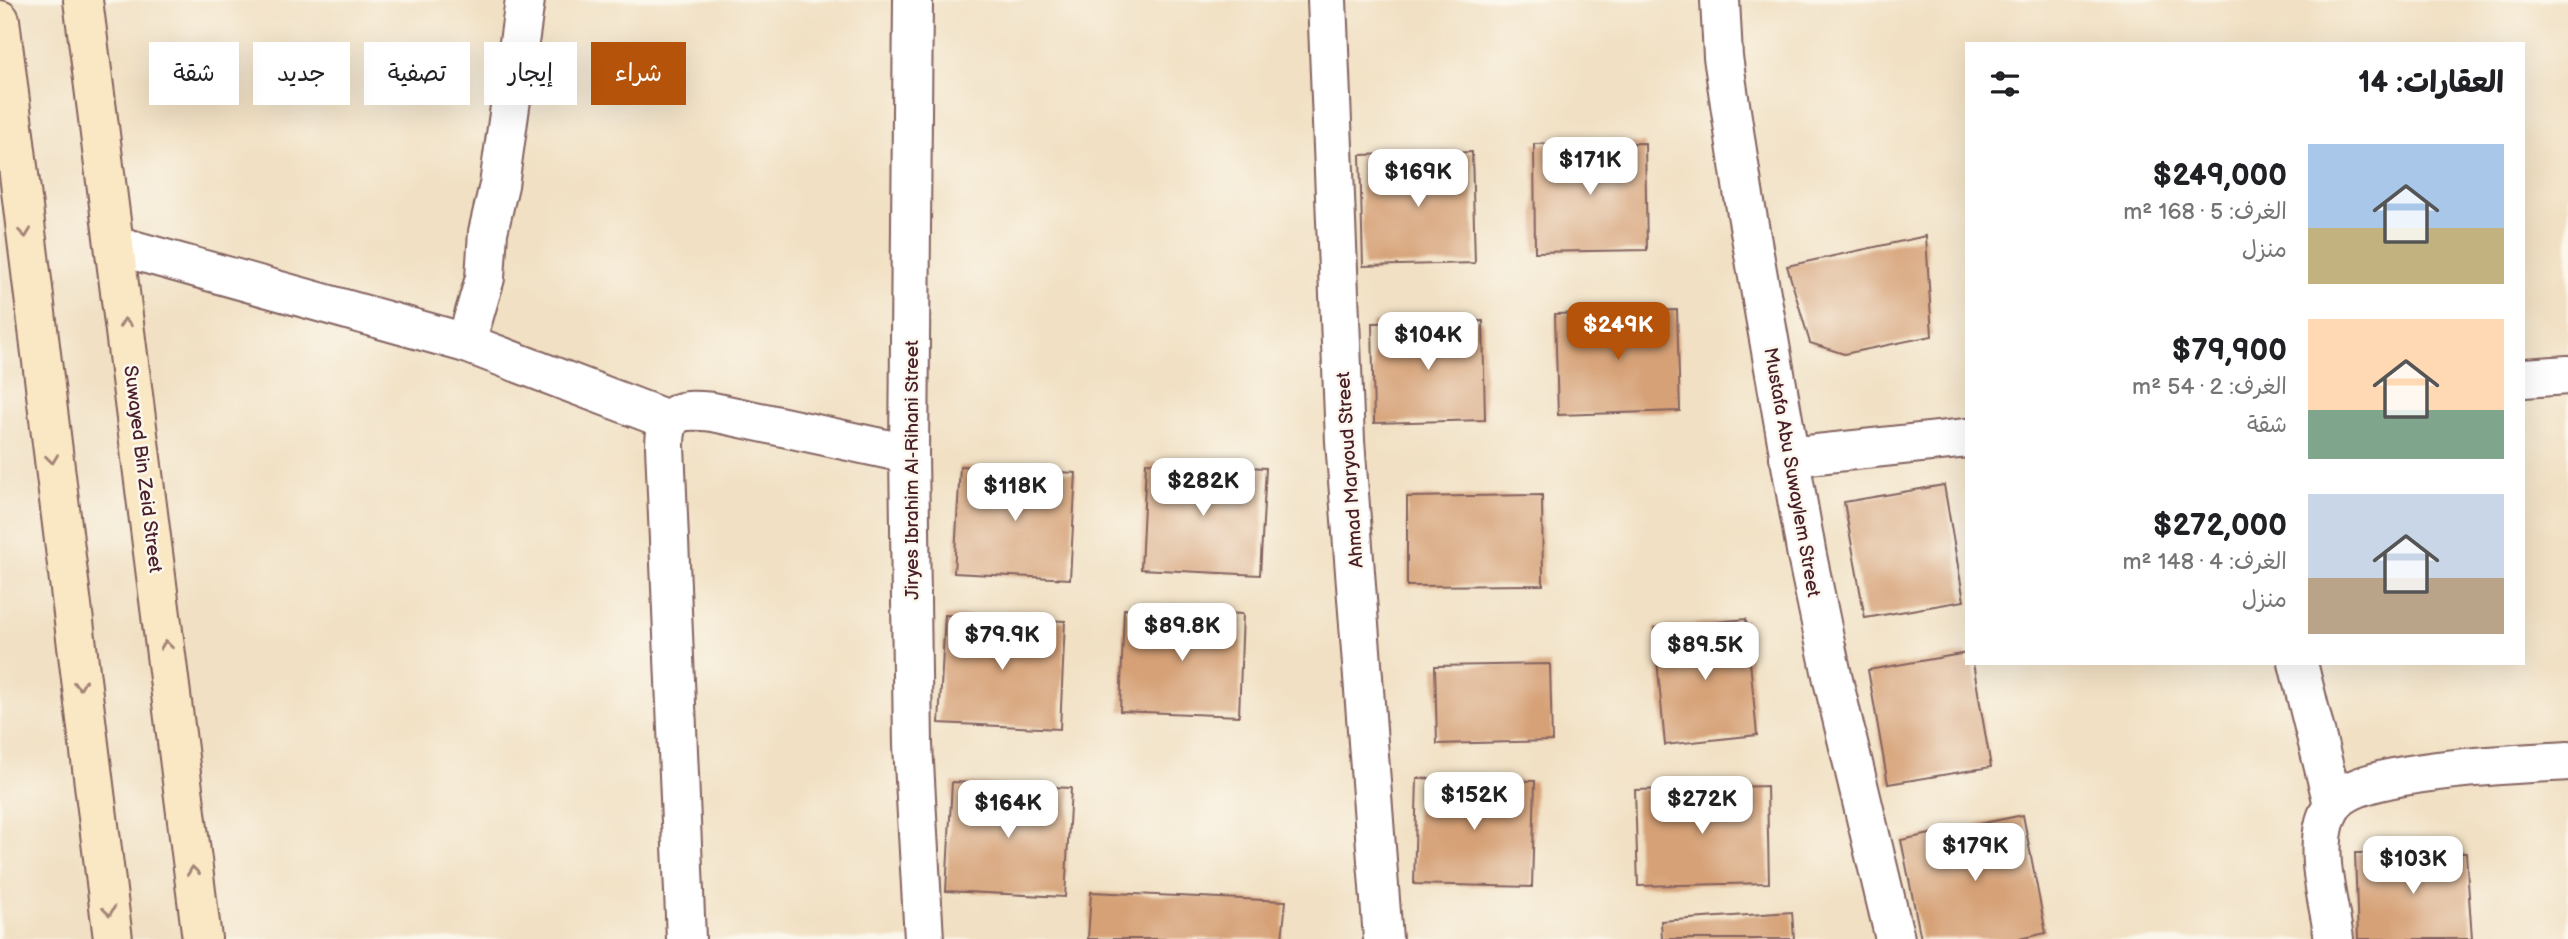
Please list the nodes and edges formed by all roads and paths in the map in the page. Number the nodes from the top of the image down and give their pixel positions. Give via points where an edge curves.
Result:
1 (83, 0) edge
2 (525, 0) edge
3 (913, 0) edge
4 (1327, 0) edge
5 (1720, 0) edge
6 (0, 20) edge
7 (115, 245) junction
8 (466, 343) junction
9 (2568, 375) edge
10 (2525, 378) edge
11 (668, 420) junction
12 (1965, 438) edge
13 (909, 454) junction
14 (1789, 457) junction
15 (2298, 665) edge
16 (2568, 761) edge
17 (2333, 804) junction
18 (113, 939) edge
19 (202, 939) edge
20 (686, 939) edge
21 (924, 939) edge
22 (1384, 939) edge
23 (1895, 939) edge
24 (2334, 939) edge

1 - 7 main road, Suwayed Bin Zeid Street
2 - 8 street via 488,232 485,278
3 - 13 street, Jiryes Ibrahim Al-Rihani Street
4 - 22 street, Ahmad Maryoud Street via 1345,440
5 - 14 street, Mustafa Abu Suwaylem Street via 1723,57 1743,191
6 -> 18 main road
7 - 8 street
19 -> 7 main road, Suwayed Bin Zeid Street
8 - 11 street
9 - 10 street
11 - 13 street via 693,410 713,412
11 - 20 street via 664,446
12 - 14 street
13 - 21 street, Jiryes Ibrahim Al-Rihani Street via 913,745
14 - 23 street, Mustafa Abu Suwaylem Street via 1833,680
15 - 17 street
16 - 17 street via 2381,781 2343,794
17 - 24 street via 2325,823 2322,858

